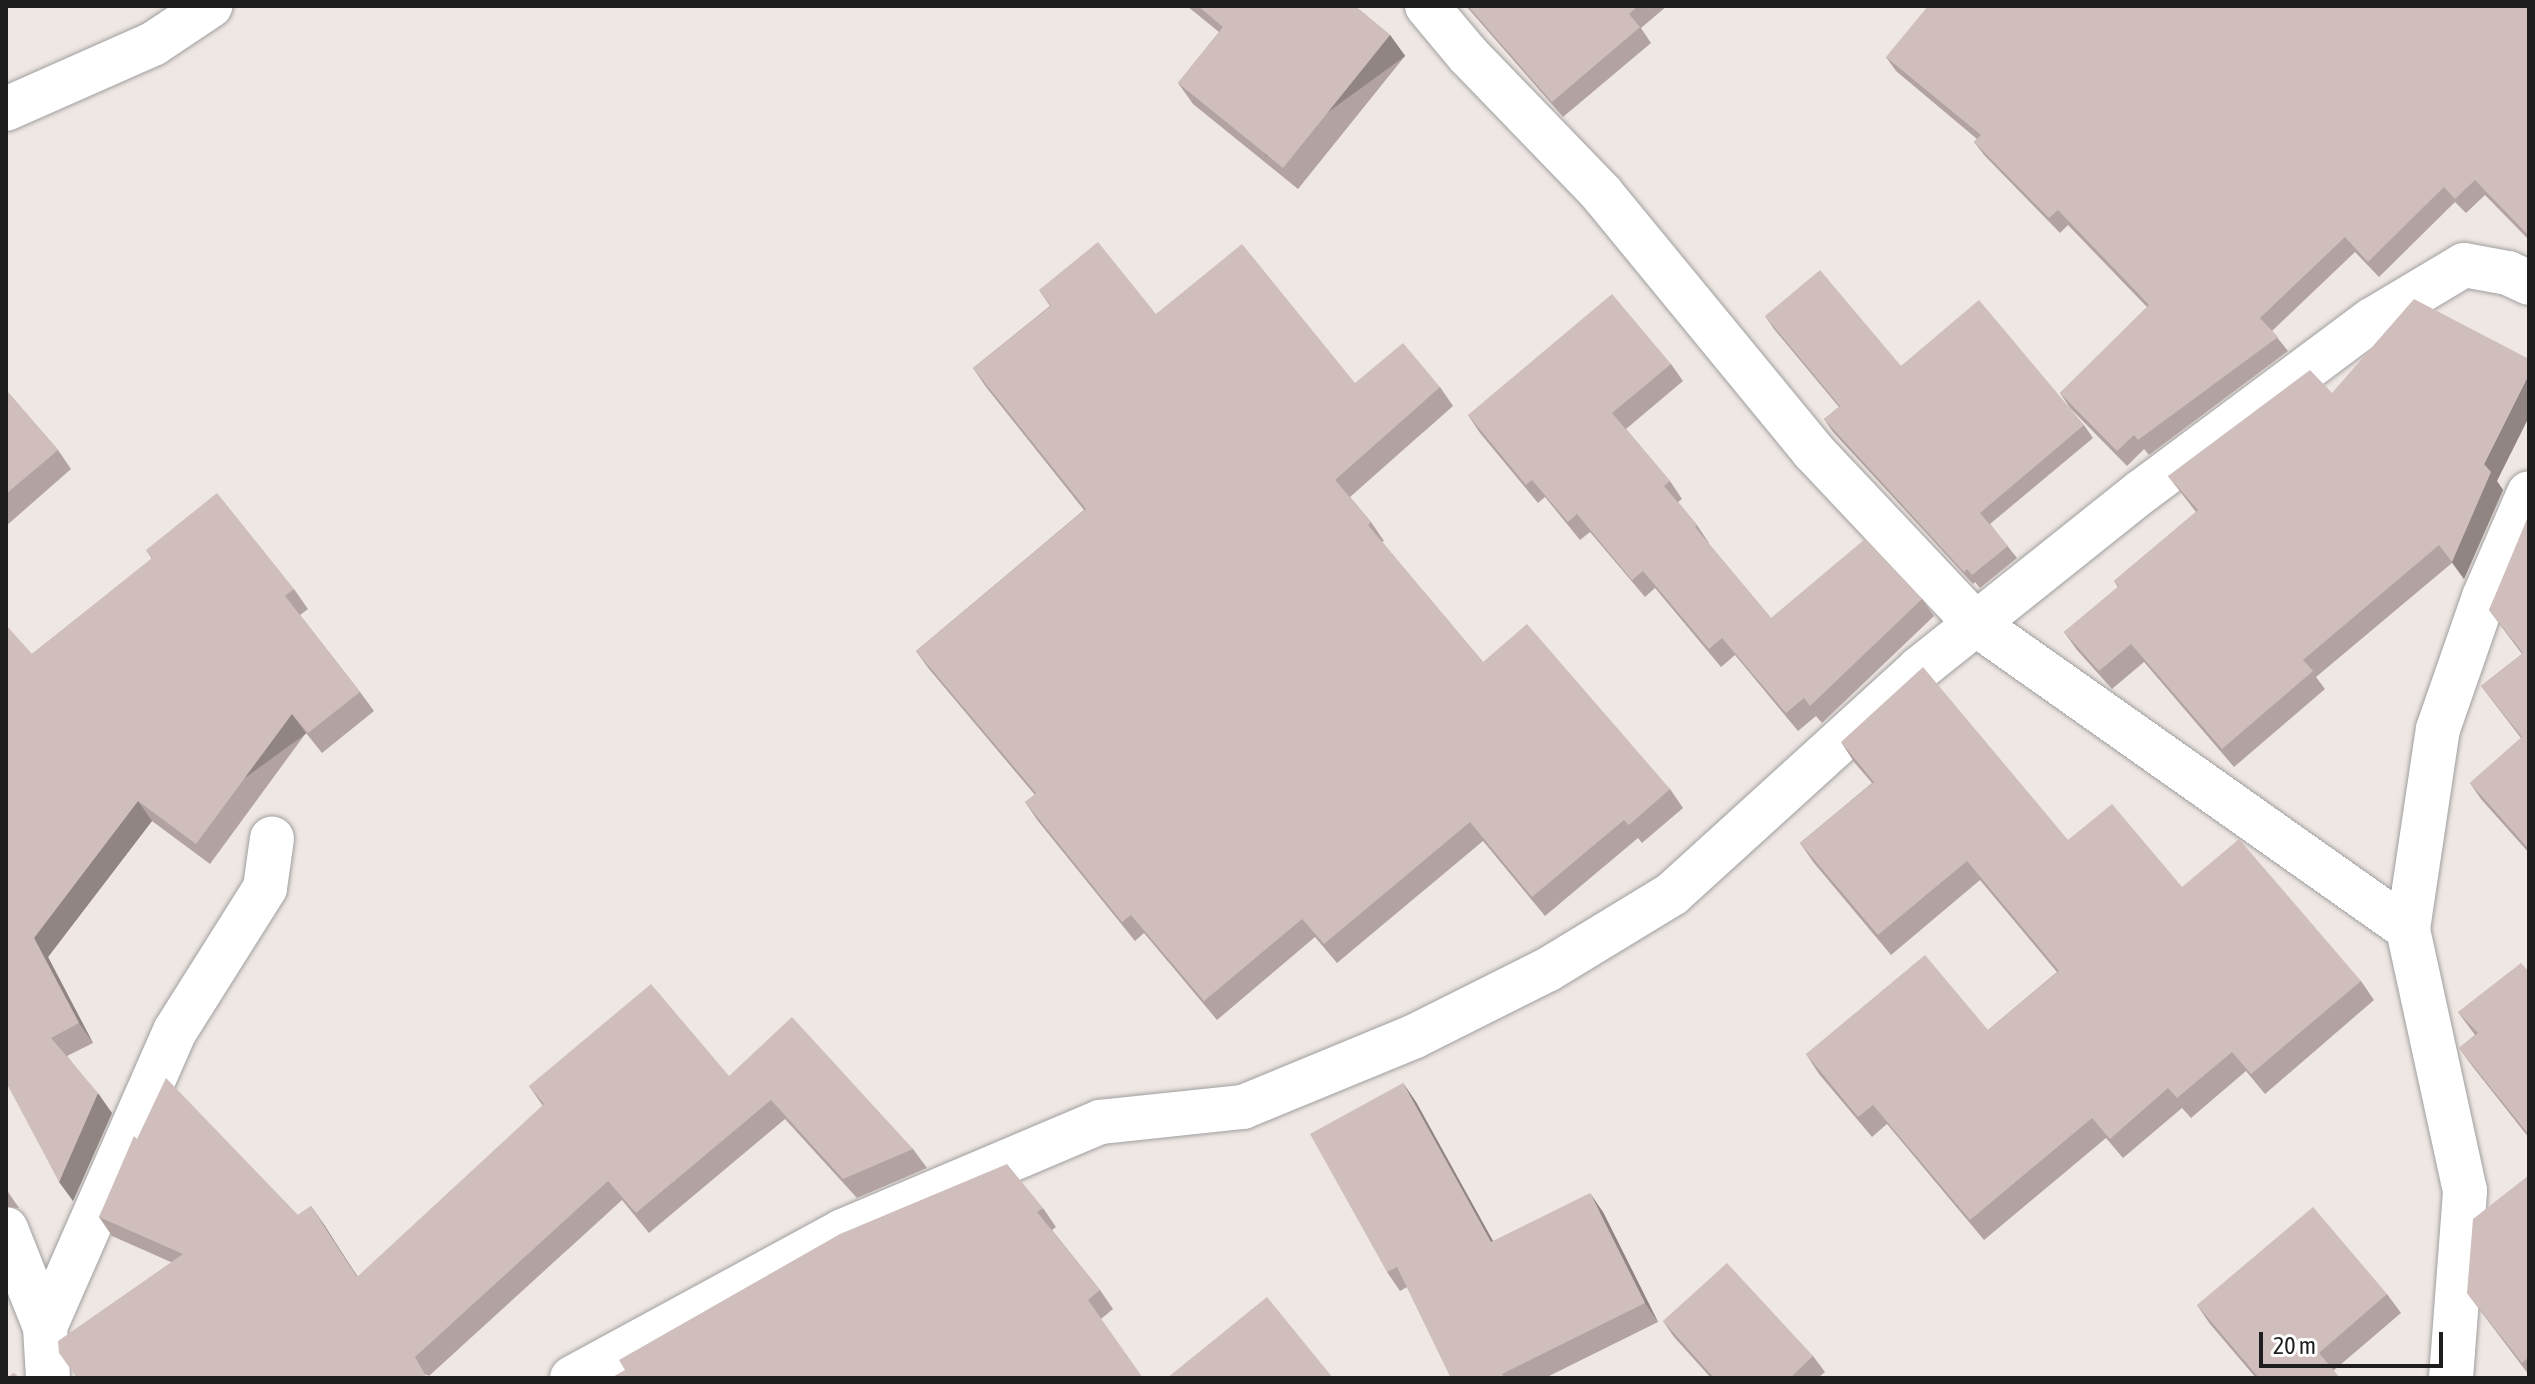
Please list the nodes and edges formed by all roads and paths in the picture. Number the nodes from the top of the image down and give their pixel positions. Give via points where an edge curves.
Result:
1 (210, 6) edge
2 (1427, 6) edge
3 (6, 109) edge
4 (2529, 283) edge
5 (2529, 493) edge
6 (1976, 624) junction
7 (272, 838) dead end
8 (2408, 929) junction
9 (6, 1229) edge
10 (45, 1327) junction
11 (48, 1378) edge
12 (572, 1378) edge
13 (2451, 1378) edge

1 - 3 street via 153,44
2 - 6 street via 1602,194 1813,451
4 - 6 street via 2508,273 2464,265 2372,320 2141,492
5 - 8 street via 2484,597 2438,729
6 - 8 street
6 - 12 street via 1919,669 1672,894 1547,970 1415,1036 1243,1107 1100,1122 843,1231
7 - 10 street via 265,888 175,1031
8 - 13 street via 2465,1191
9 - 10 street
10 - 11 street

